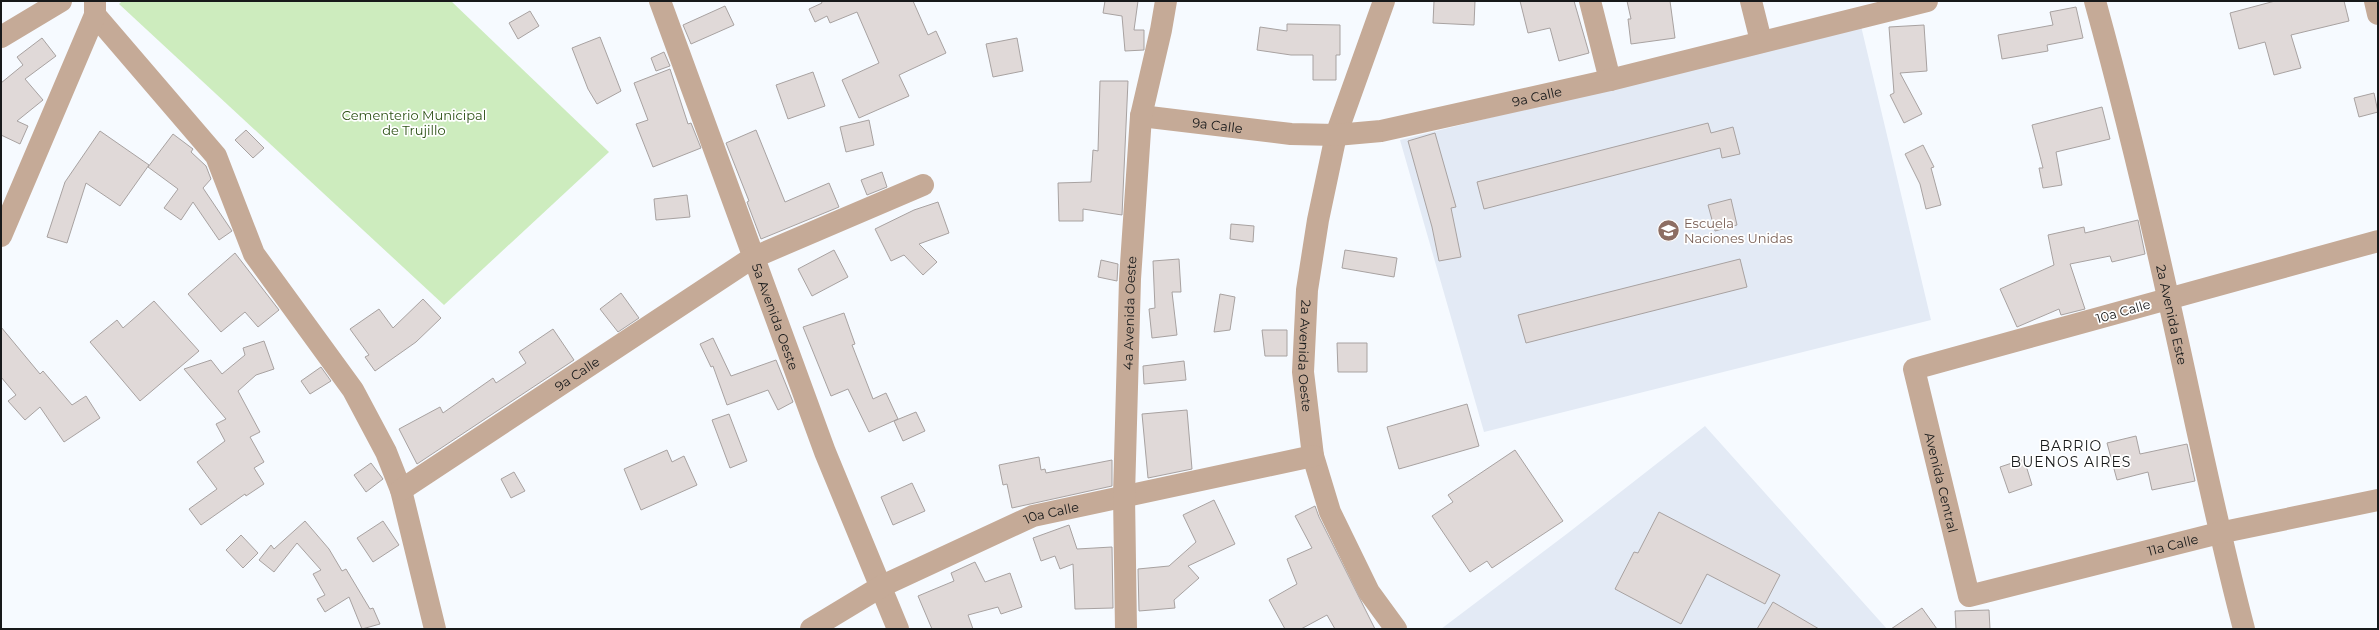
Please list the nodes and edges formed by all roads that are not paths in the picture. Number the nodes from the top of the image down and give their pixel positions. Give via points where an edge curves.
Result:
1 (61, 1) edge
2 (660, 1) edge
3 (1166, 1) edge
4 (1384, 1) edge
5 (1590, 1) edge
6 (1751, 1) edge
7 (1927, 1) edge
8 (2095, 1) edge
9 (2374, 1) edge
10 (95, 8) edge
11 (2378, 14) edge
12 (1, 37) edge
13 (1761, 41) junction
14 (1610, 80) junction
15 (1141, 116) junction
16 (1336, 135) junction
17 (923, 185) dead end
18 (1, 236) edge
19 (2378, 241) edge
20 (752, 258) junction
21 (2169, 298) junction
22 (1914, 369) joint
23 (1312, 456) junction
24 (401, 490) junction
25 (1124, 495) junction
26 (2378, 500) edge
27 (2219, 533) junction
28 (882, 586) junction
29 (1969, 596) joint
30 (435, 629) edge
31 (811, 629) edge
32 (898, 629) edge
33 (1126, 629) edge
34 (1396, 629) edge
35 (2244, 629) edge

1 - 12 street
2 - 20 street, 5a Avenida Oeste
3 - 15 street, 4a Avenida Oeste via 1162,30
4 - 16 street, 2a Avenida Oeste
5 - 14 street
6 - 13 street
7 - 13 street, 9a Calle
8 - 21 street, 2a Avenida Este via 2126,112
9 - 11 street
10 - 18 street
10 - 24 street via 216,156 254,254 353,390 386,452
13 - 14 street, 9a Calle
14 - 16 street, 9a Calle via 1380,131
15 - 16 street, 9a Calle via 1291,134
15 - 25 street, 4a Avenida Oeste via 1130,279
16 - 23 street, 2a Avenida Oeste via 1318,220 1307,290 1303,372
17 - 20 street, 9a Calle
19 - 21 street, 10a Calle
20 - 24 street, 9a Calle
20 - 28 street, 5a Avenida Oeste via 825,452
21 - 22 street, 10a Calle
21 - 27 street, 2a Avenida Este
22 - 29 street, Avenida Central
23 - 25 street, 10a Calle
23 - 34 street, 2a Avenida Oeste via 1330,512 1369,592
24 - 30 street
25 - 28 street, 10a Calle via 1033,516
25 - 33 street, 4a Avenida Oeste
26 - 27 street, 11a Calle
27 - 29 street, 11a Calle
27 - 35 street, 2a Avenida Este
28 - 31 street, 10a Calle
28 - 32 street, 5a Avenida Oeste

